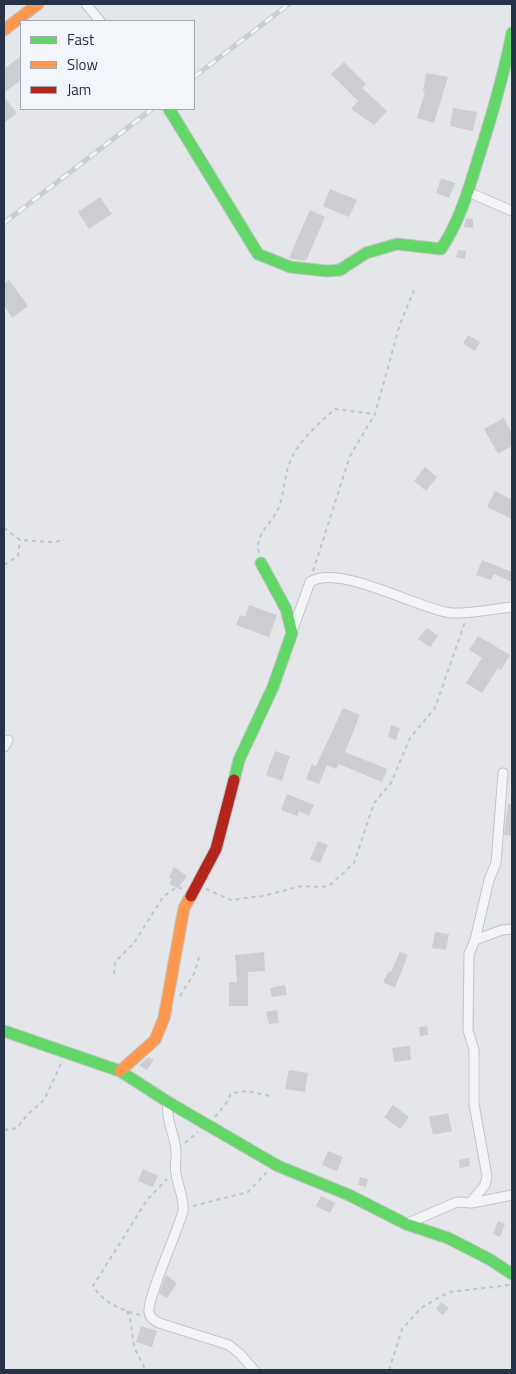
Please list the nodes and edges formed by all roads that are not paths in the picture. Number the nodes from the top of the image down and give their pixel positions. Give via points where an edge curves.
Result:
1 (38, 4) edge
2 (86, 4) edge
3 (99, 20) edge
4 (4, 30) edge
5 (512, 33) edge
6 (170, 110) edge
7 (468, 192) junction
8 (512, 211) edge
9 (261, 563) road end
10 (512, 607) edge
11 (292, 633) junction
12 (503, 773) dead end
13 (512, 929) edge
14 (475, 940) junction
15 (4, 1030) edge
16 (120, 1071) junction
17 (168, 1102) junction
18 (512, 1195) edge
19 (470, 1203) junction
20 (406, 1224) junction
21 (512, 1274) edge
22 (254, 1370) edge

1 - 4 street
2 - 3 street
5 - 7 street via 502,82
6 - 7 street via 258,254 290,267 340,270 366,253 397,244 441,249 451,234
7 - 8 street
9 - 11 street via 286,609
10 - 11 street via 450,613 366,584 318,578 310,582
11 - 16 street via 273,688 239,760 216,849 184,908 164,1018 155,1040
12 - 14 street via 496,863
13 - 14 street
14 - 19 street via 469,954 468,1030 474,1050 474,1104 488,1176
15 - 16 street
16 - 17 street
17 - 20 street via 278,1166
17 - 22 street via 167,1118 173,1134 175,1171 184,1208 152,1294 149,1311 159,1324 229,1345
18 - 19 street
19 - 20 street via 457,1202
20 - 21 street via 448,1238 489,1258

